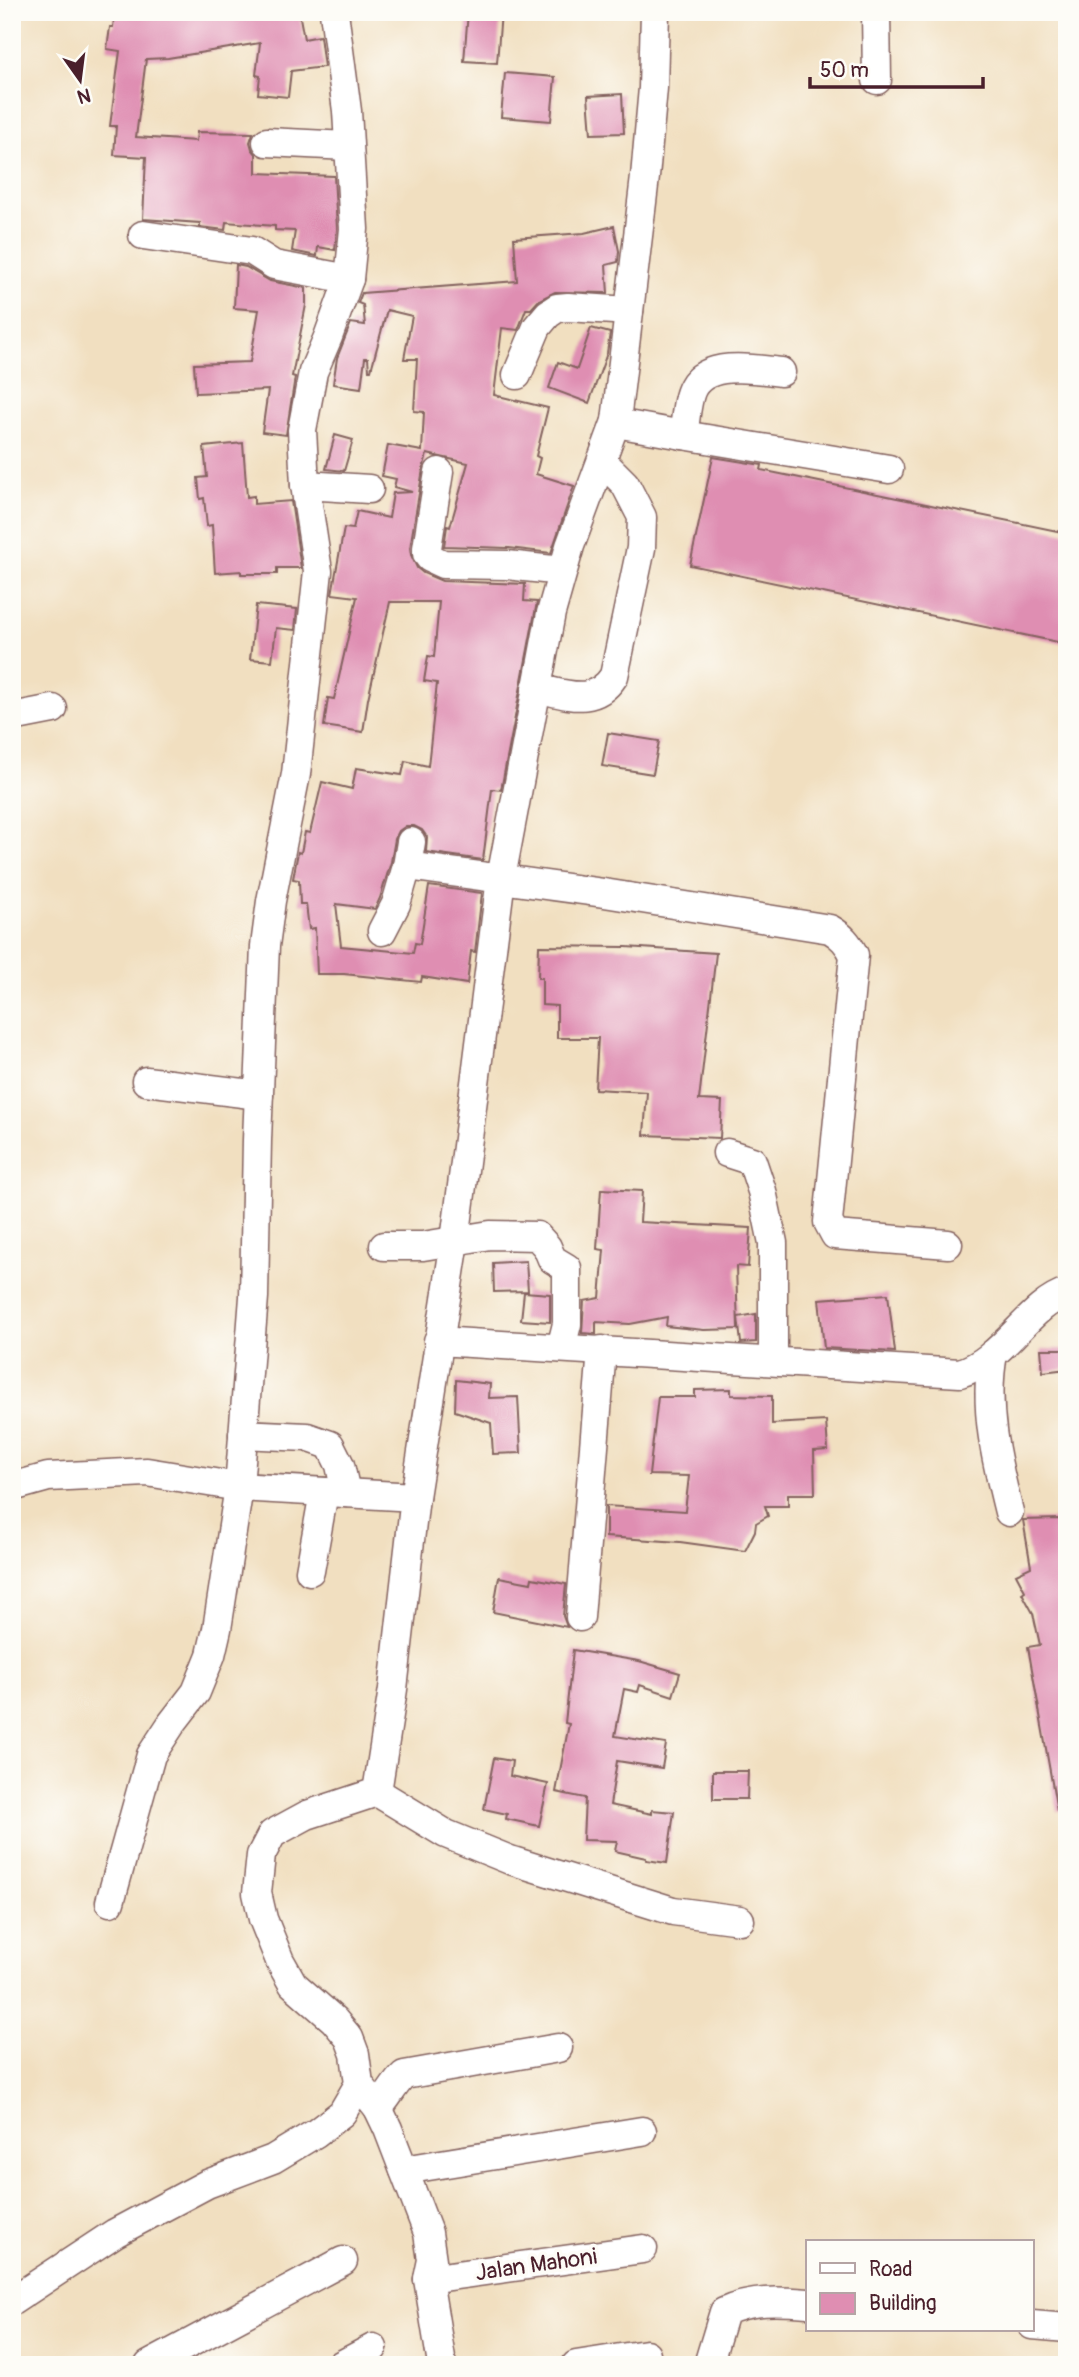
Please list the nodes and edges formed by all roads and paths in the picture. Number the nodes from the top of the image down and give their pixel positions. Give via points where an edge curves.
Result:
1 (334, 12) edge
2 (655, 12) edge
3 (876, 12) edge
4 (877, 80) dead end
5 (267, 142) dead end
6 (348, 146) junction
7 (143, 235) dead end
8 (349, 279) junction
9 (629, 311) junction
10 (781, 372) dead end
11 (517, 375) dead end
12 (616, 421) junction
13 (683, 435) junction
14 (602, 461) junction
15 (889, 469) dead end
16 (439, 472) dead end
17 (305, 485) junction
18 (369, 489) dead end
19 (562, 571) junction
20 (536, 688) junction
21 (53, 709) dead end
22 (12, 717) edge
23 (501, 878) junction
24 (382, 930) dead end
25 (146, 1081) dead end
26 (259, 1095) junction
27 (727, 1153) dead end
28 (455, 1241) junction
29 (948, 1244) dead end
30 (384, 1246) dead end
31 (1067, 1293) edge
32 (438, 1341) junction
33 (561, 1348) junction
34 (602, 1350) junction
35 (993, 1354) junction
36 (773, 1361) junction
37 (243, 1434) junction
38 (12, 1487) edge
39 (239, 1488) junction
40 (335, 1492) junction
41 (415, 1497) junction
42 (1009, 1512) dead end
43 (310, 1571) dead end
44 (580, 1617) dead end
45 (377, 1792) junction
46 (110, 1902) dead end
47 (740, 1920) dead end
48 (558, 2048) dead end
49 (359, 2084) junction
50 (378, 2108) junction
51 (642, 2131) dead end
52 (404, 2170) junction
53 (643, 2249) dead end
54 (343, 2261) dead end
55 (428, 2279) junction
56 (12, 2301) edge
57 (806, 2303) edge
58 (1034, 2325) edge
59 (1067, 2328) edge
60 (373, 2348) dead end
61 (646, 2354) dead end
62 (615, 2362) edge
63 (149, 2365) edge
64 (341, 2365) edge
65 (442, 2365) edge
66 (576, 2365) edge
67 (708, 2365) edge

1 - 6 street
2 - 9 street via 653,89
3 - 4 street
5 - 6 street
6 - 8 street via 354,229
7 - 8 street via 252,251 274,265
8 - 17 street via 313,372 302,430
9 - 11 street via 568,307 548,314 537,327
9 - 12 street
10 - 13 street via 747,368 705,374 692,388
12 - 13 street
12 - 14 street
13 - 15 street
14 - 19 street
14 - 20 street via 625,484 642,517 641,548 614,676 597,694
16 - 19 street via 427,548 430,558 443,564
17 - 18 street
17 - 26 street via 318,571 316,600 296,774 265,946
19 - 20 street
20 - 23 street
21 - 22 street
23 - 24 street via 409,854 396,904
23 - 28 street
23 - 29 street via 839,934 854,955 830,1230 835,1236
25 - 26 street
26 - 37 street via 254,1297
27 - 36 street via 752,1161 762,1191 773,1243
28 - 30 street
28 - 32 street
28 - 33 street via 490,1235 537,1236 552,1259 567,1268 567,1324
31 - 35 street via 1047,1303
32 - 33 street
32 - 41 street
33 - 34 street
34 - 36 street
34 - 44 street
35 - 36 street via 974,1369 960,1373
35 - 42 street via 990,1402 994,1448
37 - 39 street
37 - 40 street via 307,1437 330,1445 340,1465
38 - 39 street via 48,1477 147,1472
39 - 40 street
39 - 46 street via 211,1655 196,1692 151,1755
40 - 41 street
40 - 43 street
41 - 45 street
45 - 47 street via 446,1834 510,1860 673,1912
45 - 49 street via 307,1815 272,1833 261,1855 257,1893 269,1937 293,1984 349,2038
48 - 50 street via 404,2075
49 - 50 street
49 - 56 street via 342,2113 316,2133 273,2159 207,2184 115,2233
50 - 52 street
51 - 52 street
52 - 55 street via 428,2233 432,2260
53 - 55 street, Jalan Mahoni
54 - 63 street
55 - 65 street
57 - 67 street via 743,2303 724,2312
58 - 59 street
60 - 64 street
61 - 62 street
62 - 66 street

